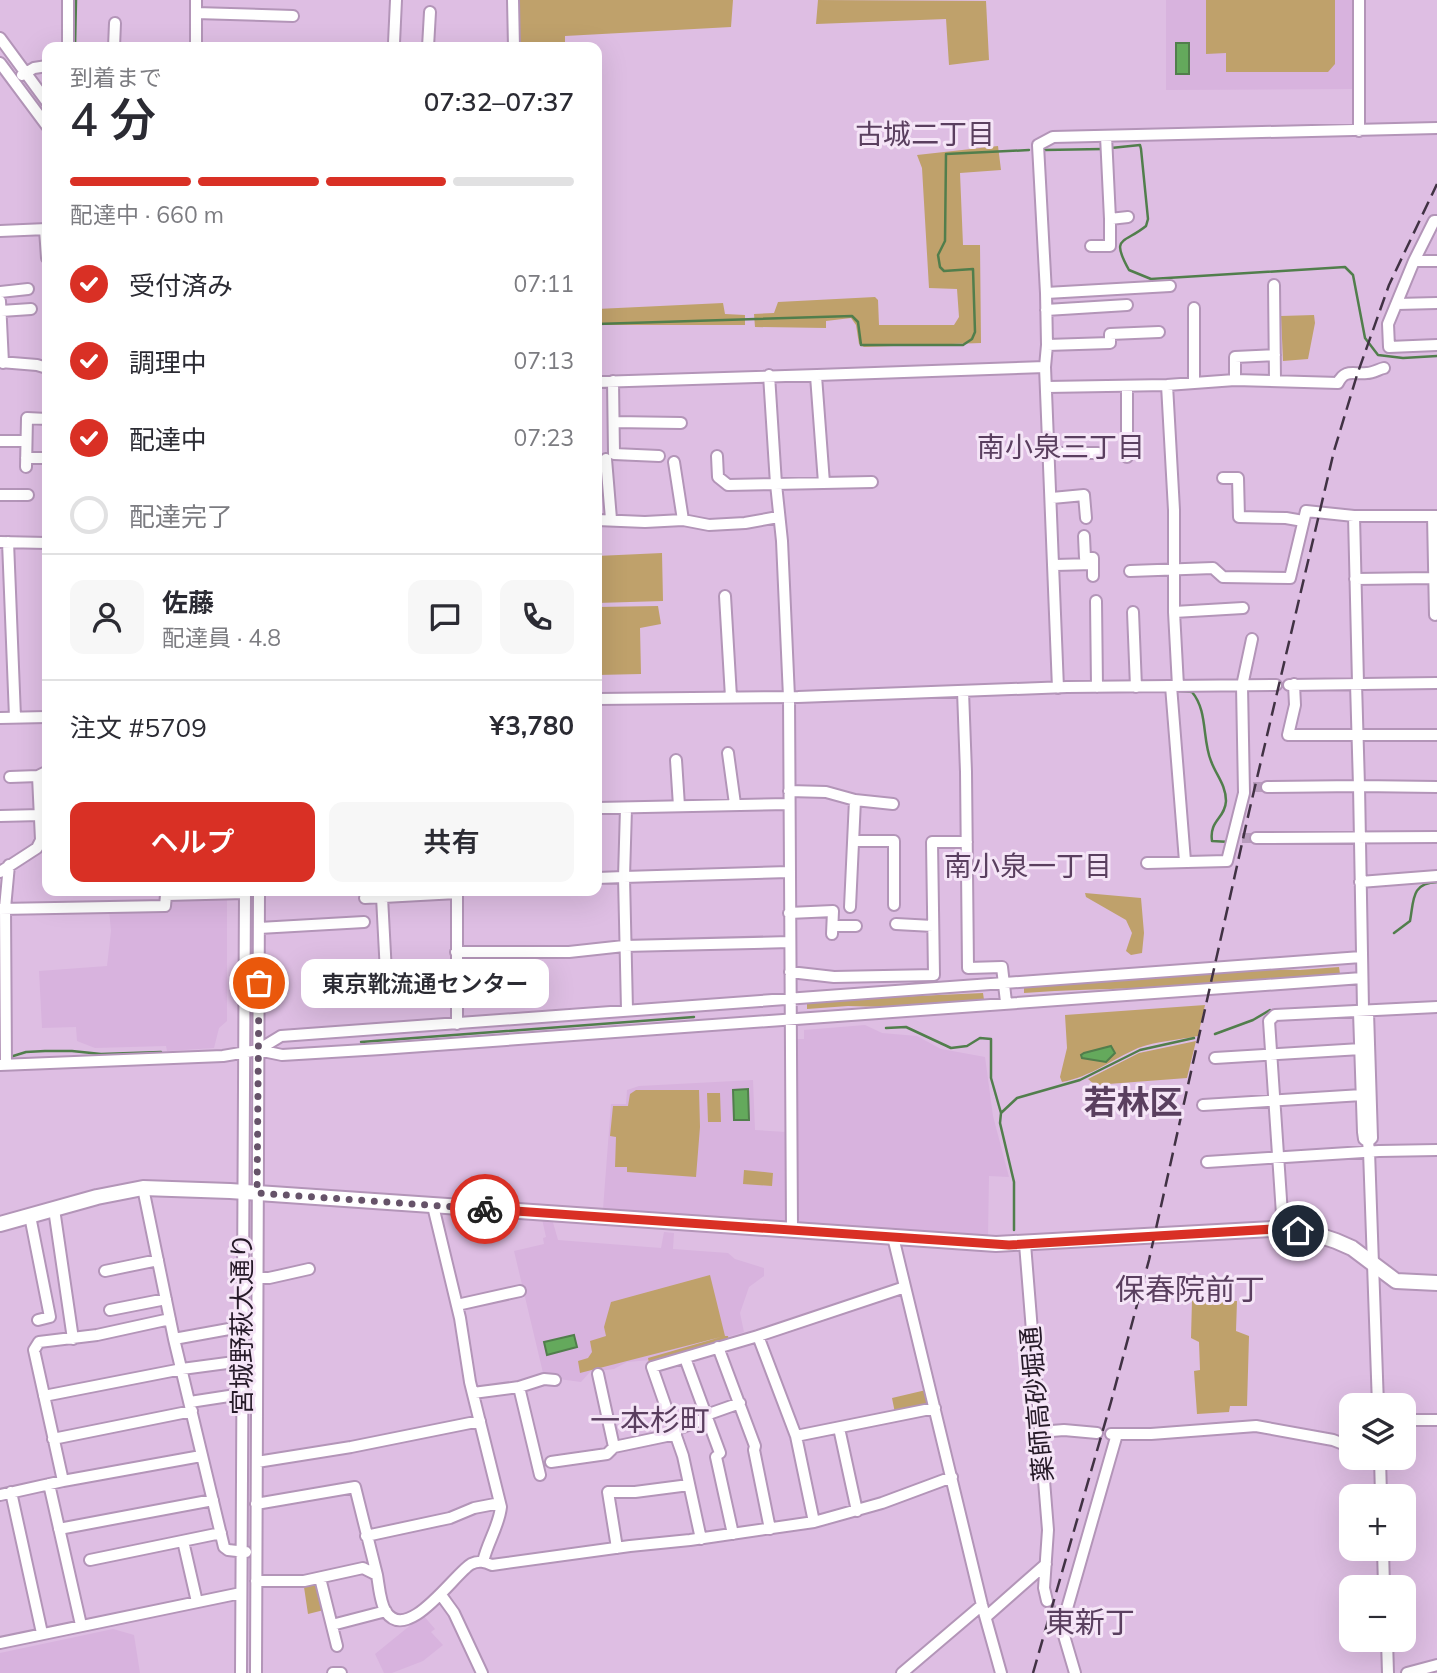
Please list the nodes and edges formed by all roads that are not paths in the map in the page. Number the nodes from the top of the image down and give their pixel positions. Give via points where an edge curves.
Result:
1 (68, 0) edge
2 (196, 0) edge
3 (396, 0) edge
4 (513, 0) edge
5 (1359, 0) edge
6 (196, 12) junction
7 (430, 12) dead end
8 (293, 16) dead end
9 (115, 23) dead end
10 (0, 38) edge
11 (68, 42) edge
12 (114, 42) edge
13 (196, 42) edge
14 (394, 42) edge
15 (428, 42) edge
16 (514, 42) edge
17 (11, 52) junction
18 (0, 62) edge
19 (42, 67) edge
20 (25, 72) junction
21 (14, 80) junction
22 (42, 95) edge
23 (42, 119) edge
24 (1437, 128) edge
25 (1359, 131) junction
26 (1106, 136) junction
27 (1128, 217) dead end
28 (1110, 219) junction
29 (1437, 221) edge
30 (42, 229) edge
31 (0, 231) edge
32 (1091, 246) dead end
33 (1414, 261) junction
34 (1437, 261) edge
35 (1274, 285) dead end
36 (1170, 286) dead end
37 (28, 289) dead end
38 (0, 292) edge
39 (1046, 293) junction
40 (1437, 303) edge
41 (1397, 304) junction
42 (1127, 305) dead end
43 (1, 306) edge
44 (1194, 308) dead end
45 (31, 309) dead end
46 (1046, 310) junction
47 (1158, 332) dead end
48 (1047, 345) junction
49 (1437, 345) edge
50 (1275, 355) junction
51 (1, 363) edge
52 (42, 366) edge
53 (1045, 367) junction
54 (1384, 368) dead end
55 (769, 375) junction
56 (816, 376) junction
57 (1235, 380) junction
58 (1275, 380) junction
59 (613, 381) junction
60 (602, 382) edge
61 (1194, 383) junction
62 (1167, 385) junction
63 (1127, 386) junction
64 (1047, 387) junction
65 (42, 419) edge
66 (614, 422) junction
67 (681, 423) dead end
68 (0, 441) edge
69 (26, 441) junction
70 (1050, 453) junction
71 (1098, 453) dead end
72 (659, 456) dead end
73 (717, 456) dead end
74 (1127, 457) dead end
75 (42, 459) edge
76 (606, 459) dead end
77 (674, 462) dead end
78 (1223, 478) dead end
79 (872, 482) dead end
80 (824, 483) junction
81 (776, 484) junction
82 (0, 495) edge
83 (27, 495) dead end
84 (1052, 498) junction
85 (1354, 516) junction
86 (1435, 516) edge
87 (778, 517) junction
88 (1086, 518) dead end
89 (611, 519) junction
90 (602, 520) edge
91 (683, 520) junction
92 (1303, 522) junction
93 (1084, 536) dead end
94 (4, 542) edge
95 (42, 543) edge
96 (1093, 564) junction
97 (1055, 565) junction
98 (1174, 570) junction
99 (1130, 571) dead end
100 (1093, 576) dead end
101 (1434, 578) junction
102 (1354, 579) junction
103 (725, 596) dead end
104 (1096, 601) dead end
105 (1243, 608) dead end
106 (1133, 612) dead end
107 (1174, 612) junction
108 (1435, 615) dead end
109 (1252, 639) dead end
110 (1357, 683) junction
111 (1437, 683) edge
112 (1276, 685) dead end
113 (1175, 686) junction
114 (1242, 686) junction
115 (1097, 687) junction
116 (1136, 687) junction
117 (1058, 688) junction
118 (963, 691) junction
119 (731, 697) junction
120 (789, 697) junction
121 (602, 699) edge
122 (15, 717) junction
123 (42, 717) edge
124 (0, 718) edge
125 (1358, 734) junction
126 (1437, 735) edge
127 (728, 753) dead end
128 (677, 760) dead end
129 (10, 777) dead end
130 (42, 781) edge
131 (1359, 786) junction
132 (1267, 787) tunnel mouth
133 (1437, 787) edge
134 (789, 791) junction
135 (855, 800) junction
136 (735, 804) junction
137 (789, 804) junction
138 (893, 804) dead end
139 (679, 806) junction
140 (602, 808) edge
141 (626, 808) junction
142 (0, 816) edge
143 (40, 816) junction
144 (1437, 837) edge
145 (1256, 838) tunnel mouth
146 (1359, 840) junction
147 (854, 841) junction
148 (967, 842) junction
149 (1185, 862) junction
150 (1147, 863) dead end
151 (5, 869) edge
152 (789, 872) junction
153 (1437, 876) edge
154 (624, 877) junction
155 (602, 878) edge
156 (1360, 882) junction
157 (166, 896) edge
158 (245, 896) edge
159 (259, 896) edge
160 (397, 896) edge
161 (457, 896) edge
162 (382, 897) junction
163 (365, 898) dead end
164 (894, 905) dead end
165 (850, 907) dead end
166 (3, 908) edge
167 (789, 913) junction
168 (364, 922) dead end
169 (897, 924) dead end
170 (856, 926) dead end
171 (933, 926) junction
172 (259, 928) junction
173 (790, 942) junction
174 (624, 946) junction
175 (456, 952) junction
176 (1361, 957) junction
177 (790, 972) junction
178 (386, 973) dead end
179 (893, 976) junction
180 (1362, 978) junction
181 (1005, 983) junction
182 (894, 991) junction
183 (790, 999) junction
184 (1006, 1002) junction
185 (1437, 1007) edge
186 (1363, 1009) junction
187 (627, 1010) junction
188 (790, 1019) junction
189 (457, 1024) junction
190 (1361, 1049) junction
191 (258, 1050) junction
192 (243, 1051) junction
193 (1272, 1055) junction
194 (1215, 1058) dead end
195 (4, 1061) edge
196 (1362, 1095) junction
197 (1275, 1100) junction
198 (1202, 1105) dead end
199 (1369, 1147) junction
200 (1437, 1150) edge
201 (1278, 1156) junction
202 (1207, 1161) dead end
203 (143, 1188) junction
204 (250, 1193) junction
205 (433, 1206) junction
206 (54, 1209) junction
207 (30, 1216) junction
208 (0, 1224) edge
209 (1283, 1229) junction
210 (792, 1230) junction
211 (893, 1237) junction
212 (1025, 1244) junction
213 (158, 1260) junction
214 (1372, 1264) junction
215 (309, 1269) dead end
216 (105, 1271) dead end
217 (258, 1278) junction
218 (1437, 1283) edge
219 (905, 1287) junction
220 (520, 1291) dead end
221 (166, 1299) junction
222 (457, 1305) junction
223 (110, 1310) dead end
224 (170, 1319) junction
225 (38, 1320) dead end
226 (242, 1329) junction
227 (758, 1336) junction
228 (74, 1339) junction
229 (174, 1339) junction
230 (718, 1347) junction
231 (685, 1357) junction
232 (242, 1361) junction
233 (182, 1369) junction
234 (598, 1374) dead end
235 (555, 1380) dead end
236 (519, 1387) junction
237 (473, 1393) junction
238 (1377, 1393) edge
239 (242, 1394) junction
240 (44, 1396) junction
241 (740, 1403) junction
242 (191, 1407) junction
243 (935, 1408) junction
244 (707, 1417) junction
245 (1416, 1420) edge
246 (1437, 1420) edge
247 (480, 1421) junction
248 (839, 1428) junction
249 (676, 1432) junction
250 (1039, 1432) junction
251 (1097, 1433) dead end
252 (796, 1437) junction
253 (53, 1439) junction
254 (1339, 1442) edge
255 (614, 1447) junction
256 (201, 1456) junction
257 (257, 1462) junction
258 (551, 1462) dead end
259 (540, 1475) dead end
260 (952, 1477) junction
261 (62, 1481) junction
262 (49, 1483) junction
263 (689, 1485) junction
264 (5, 1493) edge
265 (213, 1500) junction
266 (500, 1503) junction
267 (256, 1504) junction
268 (857, 1511) junction
269 (814, 1522) junction
270 (59, 1529) junction
271 (770, 1529) junction
272 (221, 1533) junction
273 (733, 1534) junction
274 (366, 1536) junction
275 (701, 1539) junction
276 (183, 1541) junction
277 (617, 1548) junction
278 (242, 1552) junction
279 (256, 1552) junction
280 (90, 1560) dead end
281 (483, 1562) junction
282 (1046, 1564) junction
283 (377, 1575) junction
284 (320, 1578) junction
285 (256, 1581) junction
286 (242, 1593) junction
287 (441, 1595) junction
288 (1047, 1601) tunnel mouth
289 (197, 1602) junction
290 (985, 1610) junction
291 (386, 1611) junction
292 (81, 1625) junction
293 (332, 1625) junction
294 (42, 1633) junction
295 (0, 1643) edge
296 (337, 1646) dead end
297 (1387, 1652) edge
298 (1437, 1665) edge
299 (242, 1673) edge
300 (256, 1673) edge
301 (333, 1673) edge
302 (341, 1673) edge
303 (481, 1673) edge
304 (902, 1673) edge
305 (1001, 1673) edge
306 (1075, 1673) edge
307 (1388, 1673) edge
308 (1407, 1673) edge

1 - 11 street
2 - 6 street
3 - 14 street
4 - 16 street
5 - 25 street
6 - 8 street
6 - 13 street
7 - 15 street
9 - 12 street
10 - 17 street
17 - 18 street
17 - 20 street
18 - 21 street
19 - 20 street
20 - 21 street
20 - 22 street
21 - 23 street
24 - 25 street
25 - 26 street
26 - 28 street
26 - 39 street via 1053,137 1038,145
27 - 28 street
28 - 32 street via 1110,246
29 - 33 street
30 - 31 street
33 - 34 street
33 - 41 street
35 - 50 street
36 - 39 street
37 - 38 street
39 - 46 street
40 - 41 street
41 - 49 street via 1388,324 1389,347
42 - 46 street
43 - 45 street
43 - 51 street
44 - 61 street
46 - 48 street
47 - 48 street via 1110,334 1110,342
48 - 53 street
50 - 57 street via 1235,357
50 - 58 street
51 - 52 street
53 - 56 street
53 - 64 street
54 - 58 street via 1369,374 1349,372 1338,383
55 - 56 street
55 - 59 street
55 - 81 street
56 - 80 street
57 - 58 street
57 - 61 street
59 - 60 street
59 - 66 street
61 - 62 street
62 - 63 street
62 - 98 street
63 - 64 street
63 - 74 street
64 - 70 street
65 - 69 street via 27,418
66 - 67 street
66 - 72 street via 614,454
68 - 69 street
69 - 75 street via 26,463
70 - 71 street
70 - 84 street
73 - 81 street via 718,477 728,485
76 - 89 street
77 - 91 street
78 - 92 street via 1238,478 1239,517
79 - 80 street
80 - 81 street
81 - 87 street
82 - 83 street
84 - 88 street via 1084,495
84 - 97 street
85 - 86 street
85 - 92 street via 1306,511
85 - 102 street
86 - 101 street
87 - 91 street via 709,525
87 - 120 street
89 - 90 street
89 - 91 street
92 - 98 street via 1290,578 1223,577 1213,568
93 - 96 street via 1084,558 1093,558
94 - 95 street
94 - 122 street
96 - 97 street
96 - 100 street
97 - 117 street
98 - 99 street
98 - 107 street
101 - 102 street
101 - 108 street
102 - 110 street
103 - 119 street
104 - 115 street
105 - 107 street
106 - 116 street
107 - 113 street
109 - 114 street
110 - 111 street
110 - 125 street
110 - 125 street via 1292,684 1295,705 1288,735
112 - 114 street
113 - 114 street
113 - 116 street
113 - 149 street
114 - 149 street via 1249,787 1235,841 1227,861
115 - 116 street
115 - 117 street
117 - 118 street
118 - 120 street
118 - 148 street
119 - 120 street
119 - 121 street
120 - 134 street
122 - 123 street
122 - 124 street
125 - 126 street
125 - 131 street
127 - 136 street
128 - 139 street
129 - 130 street
130 - 143 street
131 - 132 street
131 - 133 street
131 - 146 street
134 - 135 street via 826,792
134 - 137 street
135 - 138 street
135 - 147 street
136 - 137 street
136 - 139 street
137 - 152 street
139 - 141 street
140 - 141 street
141 - 154 street
142 - 143 street
143 - 151 street via 37,848
144 - 146 street
145 - 146 street
146 - 156 street
147 - 164 street via 894,841
147 - 165 street
148 - 171 street via 932,842
148 - 181 street via 968,968 1000,965
149 - 150 street
151 - 166 street
152 - 154 street
152 - 167 street
153 - 156 street
154 - 155 street
154 - 174 street
156 - 176 street
157 - 166 street via 165,906
158 - 192 street, 宮城野萩大通り
159 - 172 street, 宮城野萩大通り
160 - 162 street
161 - 175 street
162 - 163 street
162 - 178 street
166 - 195 street
167 - 170 street via 833,911 832,930
167 - 173 street
168 - 172 street
169 - 171 street
171 - 179 street via 934,975
172 - 191 street, 宮城野萩大通り
173 - 174 street
173 - 177 street
174 - 175 street via 569,952
174 - 187 street
175 - 189 street
176 - 180 street
176 - 181 street
177 - 179 street via 834,978
177 - 183 street
179 - 182 street
180 - 184 street
180 - 186 street
181 - 182 street
181 - 184 street
182 - 183 street
183 - 187 street
183 - 188 street
184 - 188 street
185 - 186 street
186 - 190 street via 1359,1012
186 - 193 street via 1275,1015 1269,1021
186 - 199 street via 1368,1012 1373,1138
187 - 189 street
188 - 191 street via 282,1055
188 - 210 street
189 - 191 street via 281,1036
190 - 193 street
190 - 196 street
191 - 192 street
191 - 204 street, 宮城野萩大通り
192 - 195 street via 223,1056
192 - 204 street, 宮城野萩大通り
193 - 194 street
193 - 197 street
196 - 197 street
196 - 199 street via 1364,1139
197 - 198 street
197 - 201 street
199 - 200 street
199 - 201 street
199 - 214 street
201 - 202 street
201 - 209 street
203 - 204 main road
203 - 206 main road
203 - 213 street
204 - 205 main road
204 - 217 street, 宮城野萩大通り
204 - 226 street, 宮城野萩大通り
205 - 210 main road
205 - 222 street
206 - 207 main road
206 - 228 street
207 - 208 main road
207 - 225 street via 50,1317
209 - 212 main road
209 - 214 main road via 1336,1241
210 - 211 main road
211 - 212 main road
211 - 219 street
212 - 250 street, 薬師高砂堀通
213 - 216 street
213 - 221 street
214 - 218 main road via 1396,1281
214 - 238 street
215 - 217 street
217 - 257 street, 宮城野萩大通り
219 - 227 street
219 - 243 street
220 - 222 street
221 - 223 street
221 - 224 street
222 - 237 street
224 - 228 street
224 - 229 street
226 - 229 street
226 - 232 street, 宮城野萩大通り
227 - 230 street
227 - 252 street
228 - 240 street via 39,1342 34,1350
229 - 233 street
230 - 231 street
230 - 241 street
231 - 244 street
231 - 249 street via 652,1367
232 - 233 street
232 - 239 street, 宮城野萩大通り
233 - 240 street
233 - 242 street
234 - 255 street
235 - 236 street
236 - 237 street
236 - 259 street
237 - 247 street
239 - 242 street
239 - 278 street, 宮城野萩大通り
240 - 253 street
241 - 244 street
241 - 271 street via 755,1446
242 - 253 street
242 - 256 street
243 - 248 street
243 - 260 street
244 - 249 street
244 - 273 street
245 - 246 street
247 - 257 street
247 - 266 street
248 - 252 street
248 - 268 street
249 - 255 street
249 - 263 street
250 - 251 street
250 - 282 street, 薬師高砂堀通 via 1048,1530
252 - 269 street
253 - 261 street
254 - 306 street via 1256,1426 1114,1434 1060,1623
255 - 258 street via 607,1454
256 - 261 street
256 - 265 street
257 - 267 street, 宮城野萩大通り
260 - 268 street
260 - 290 street
261 - 262 street
262 - 264 street
262 - 270 street
263 - 275 street
263 - 277 street via 608,1492
264 - 294 street
265 - 270 street
265 - 272 street
266 - 274 street
266 - 281 street
267 - 274 street via 355,1487
267 - 279 street, 宮城野萩大通り
268 - 269 street
269 - 271 street
270 - 292 street
271 - 273 street
272 - 276 street
272 - 278 street via 224,1547
273 - 275 street
274 - 283 street
275 - 277 street
276 - 280 street
276 - 289 street
277 - 281 street
278 - 279 street
278 - 286 street, 宮城野萩大通り
279 - 285 street, 宮城野萩大通り
281 - 287 street via 470,1564
282 - 288 street, 薬師高砂堀通
282 - 290 street
283 - 284 street via 358,1568
283 - 291 street
284 - 285 street
284 - 293 street
285 - 300 street, 宮城野萩大通り
286 - 289 street
286 - 299 street, 宮城野萩大通り
287 - 291 street via 413,1617 396,1619
287 - 303 street
289 - 292 street
290 - 304 street
290 - 305 street
291 - 293 street
292 - 294 street
293 - 296 street
294 - 295 street
297 - 307 street
298 - 308 street
301 - 302 street

